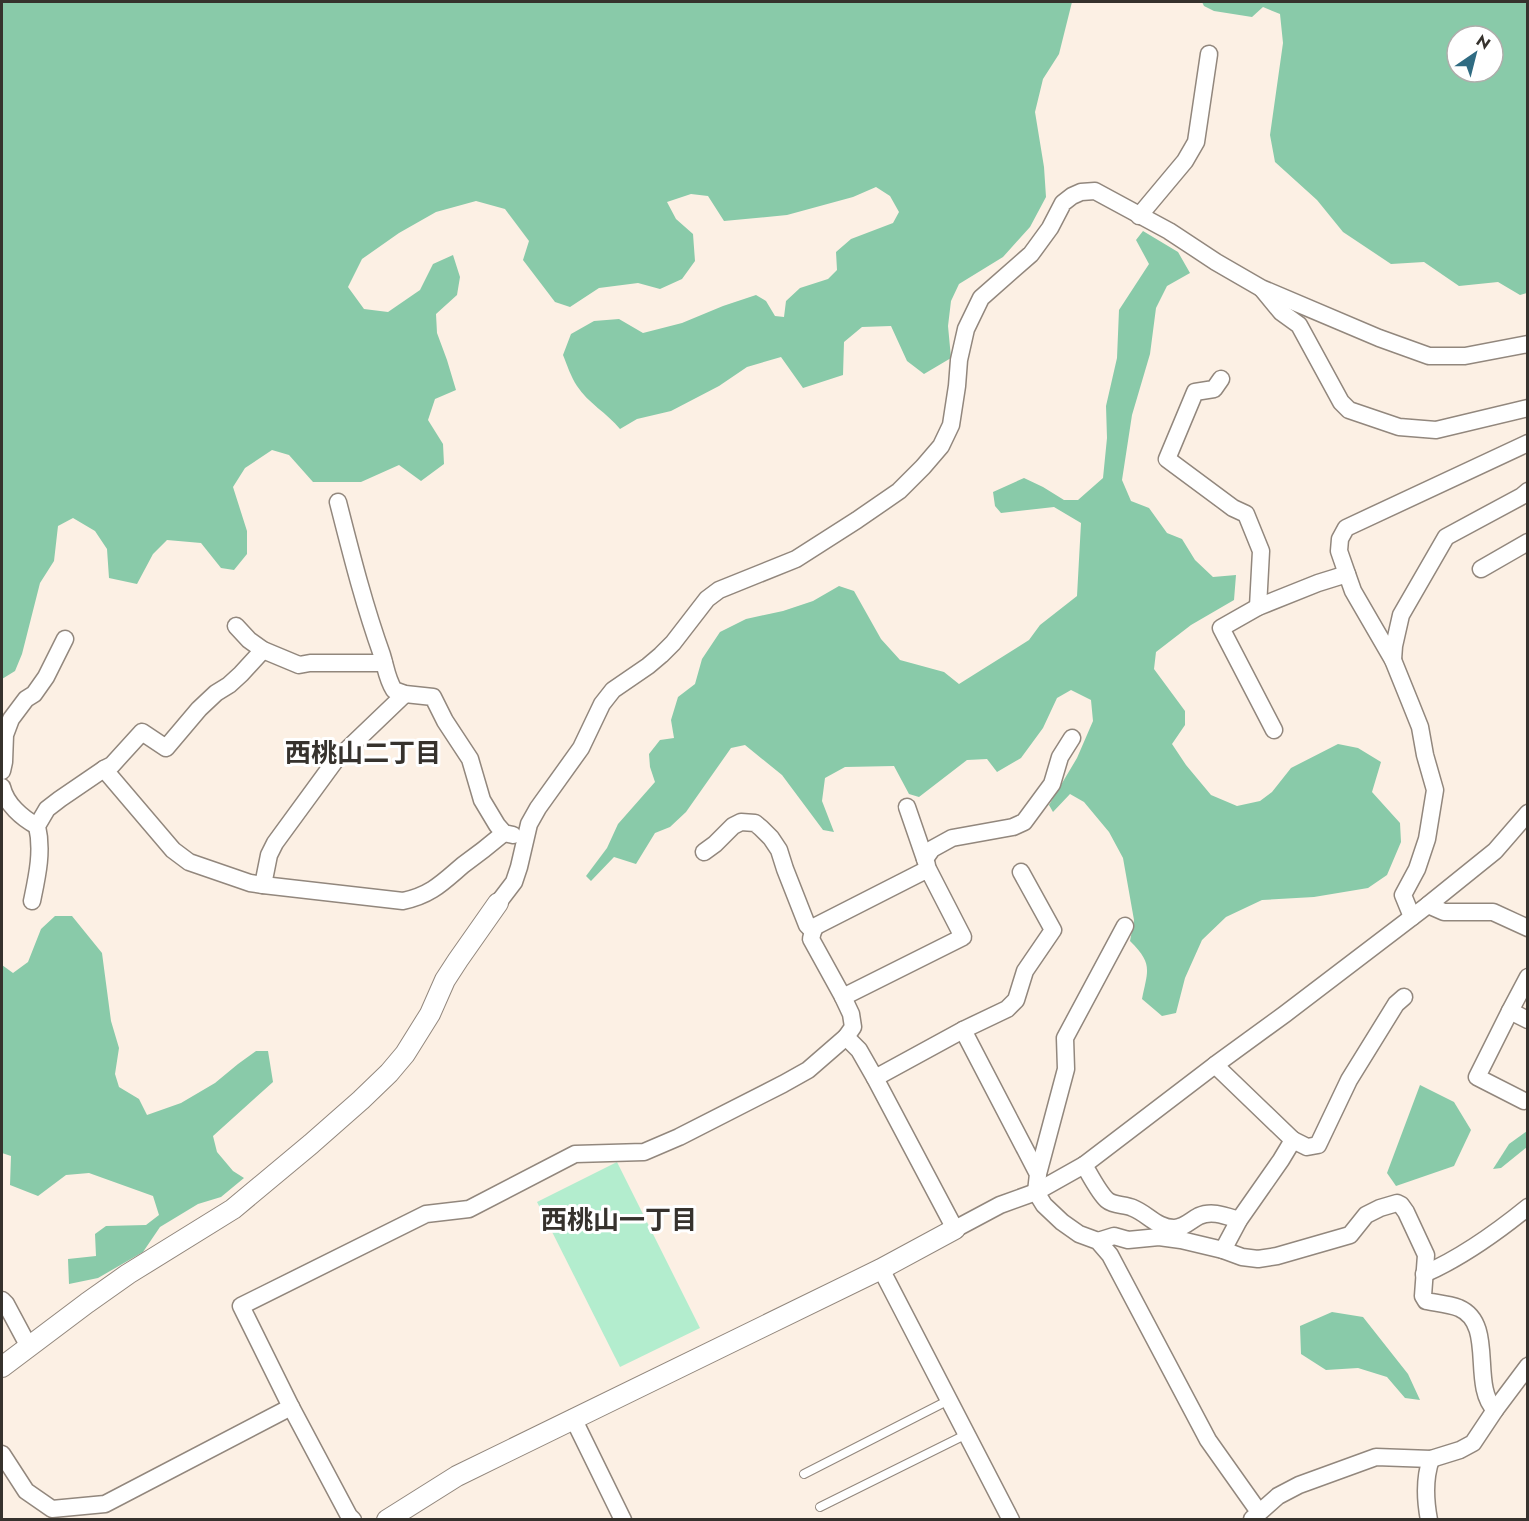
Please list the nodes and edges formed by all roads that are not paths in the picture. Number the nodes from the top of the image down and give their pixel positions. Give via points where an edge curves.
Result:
1 (1209, 54) dead end
2 (1139, 216) junction
3 (1261, 288) junction
4 (1527, 344) edge
5 (1221, 379) dead end
6 (1527, 408) edge
7 (1527, 443) edge
8 (1527, 491) edge
9 (338, 502) dead end
10 (1527, 542) edge
11 (1481, 569) dead end
12 (1347, 574) junction
13 (1258, 607) junction
14 (236, 626) dead end
15 (64, 639) dead end
16 (263, 650) junction
17 (1393, 660) junction
18 (384, 663) junction
19 (388, 681) junction
20 (405, 694) junction
21 (1274, 730) dead end
22 (365, 734) junction
23 (1072, 738) dead end
24 (104, 769) junction
25 (2, 771) edge
26 (2, 787) edge
27 (908, 807) dead end
28 (1527, 813) edge
29 (37, 826) junction
30 (504, 833) junction
31 (526, 834) junction
32 (704, 852) dead end
33 (927, 864) junction
34 (1021, 872) dead end
35 (262, 885) junction
36 (32, 902) dead end
37 (498, 903) joint
38 (1428, 904) junction
39 (1412, 917) junction
40 (1125, 926) dead end
41 (1527, 928) edge
42 (813, 931) junction
43 (1527, 977) edge
44 (843, 997) junction
45 (1404, 998) dead end
46 (1510, 1011) junction
47 (1527, 1020) edge
48 (963, 1030) junction
49 (846, 1037) junction
50 (1215, 1065) junction
51 (875, 1078) junction
52 (1524, 1101) dead end
53 (1293, 1140) junction
54 (1084, 1165) junction
55 (1038, 1173) junction
56 (1036, 1192) junction
57 (1527, 1207) edge
58 (1239, 1220) junction
59 (955, 1229) junction
60 (1098, 1241) junction
61 (1223, 1250) junction
62 (881, 1269) junction
63 (1424, 1274) junction
64 (2, 1300) edge
65 (29, 1347) junction
66 (1527, 1366) edge
67 (2, 1367) edge
68 (949, 1400) junction
69 (291, 1407) junction
70 (1495, 1410) junction
71 (573, 1418) junction
72 (967, 1434) junction
73 (2, 1454) edge
74 (1431, 1459) junction
75 (804, 1474) dead end
76 (820, 1507) dead end
77 (1255, 1516) edge
78 (353, 1520) edge
79 (387, 1520) edge
80 (623, 1520) edge
81 (1011, 1520) edge
82 (1429, 1520) edge

1 - 2 street via 1196,142
2 - 3 street
2 - 31 street via 1095,191 1081,192 1063,203 1031,254 981,298 966,328 951,426 941,446 899,491 857,520 796,559 719,590 707,599 661,655 613,690 602,704 582,748 538,808
3 - 4 street via 1429,356 1465,356
3 - 6 street via 1281,312 1299,325 1349,410 1399,427 1436,430
5 - 13 street via 1214,389 1195,392 1167,459 1246,514 1261,551
7 - 12 street via 1346,528 1339,551
8 - 17 street via 1446,537 1401,615
9 - 18 street via 368,618
10 - 11 street
12 - 13 street
12 - 17 street
13 - 21 street via 1221,628
14 - 16 street
15 - 25 street via 46,677 11,720 5,735
16 - 18 street via 298,665
16 - 24 street via 199,709 166,748 142,732
17 - 39 street via 1420,727 1435,790 1427,839 1403,895
18 - 19 street
19 - 20 street via 394,690
19 - 22 street
20 - 22 street
20 - 30 street via 433,697 470,759 482,800
22 - 35 street via 335,761 275,843
23 - 33 street via 1060,757 1052,784 1024,822 951,838 932,849
24 - 29 street via 47,809
24 - 35 street via 173,850 189,862
26 - 29 street via 16,811
27 - 33 street
28 - 38 street via 1495,851
29 - 36 street via 40,857
30 - 31 street
30 - 35 street via 418,898 403,901
31 - 37 street via 514,882
32 - 42 street via 733,826 755,823 779,850 807,925
33 - 42 street
33 - 44 street via 963,937
34 - 48 street via 1053,930 1025,970 1016,1000 1008,1009
37 - 65 street via 454,967 405,1054 361,1100 233,1209 112,1286
38 - 39 street
38 - 41 street via 1444,912 1493,912
39 - 50 street
40 - 55 street via 1065,1038 1066,1069
42 - 44 street via 812,939
43 - 46 street
44 - 49 street via 853,1027
45 - 53 street via 1396,1004 1349,1080 1318,1145 1307,1148
46 - 47 street
46 - 52 street via 1477,1077
48 - 51 street
48 - 55 street
49 - 51 street via 859,1050
49 - 69 street via 807,1070 679,1137 644,1152 575,1154 469,1209 426,1214 241,1306
50 - 53 street
50 - 54 street
51 - 59 street
53 - 58 street
54 - 56 street
54 - 58 street via 1108,1201 1132,1207 1163,1226 1175,1228 1200,1215 1218,1213
55 - 56 street
56 - 59 street via 1000,1205
56 - 60 street via 1062,1222
57 - 63 street via 1473,1247
58 - 61 street
59 - 62 street
60 - 61 street via 1114,1236 1128,1240 1159,1237
60 - 77 street via 1110,1255 1208,1440
61 - 63 street via 1258,1259 1277,1256 1350,1235 1366,1215 1397,1203 1407,1212 1426,1255
62 - 68 street
62 - 71 street
63 - 70 street via 1426,1301 1458,1308 1473,1321 1479,1334 1486,1394
64 - 65 street
65 - 67 street
66 - 70 street
68 - 72 street
68 - 75 lane
69 - 73 street via 105,1504 52,1509 26,1491
69 - 78 street
70 - 74 street via 1473,1443
71 - 79 street via 457,1476
71 - 80 street
72 - 76 lane
72 - 81 street
74 - 77 street via 1376,1457 1299,1485 1278,1496
74 - 82 street via 1425,1498

